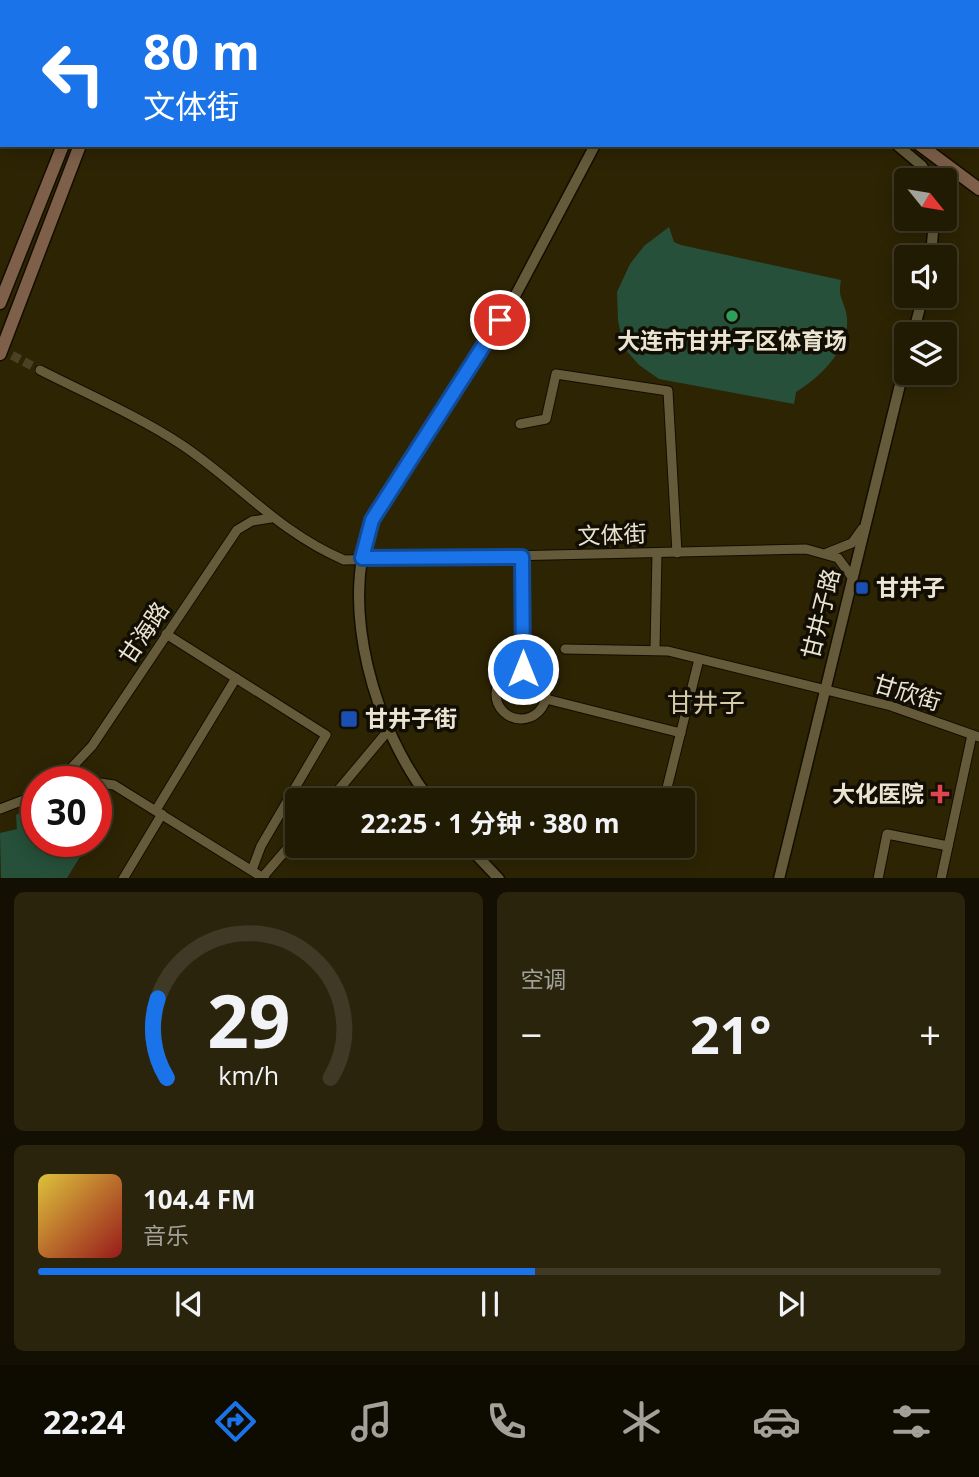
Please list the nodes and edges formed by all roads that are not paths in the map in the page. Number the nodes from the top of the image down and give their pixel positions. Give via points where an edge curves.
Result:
1 (62, 147) edge
2 (79, 147) edge
3 (594, 147) edge
4 (899, 147) edge
5 (938, 151) edge
6 (923, 168) edge
7 (979, 189) edge
8 (0, 303) edge
9 (0, 354) edge
10 (40, 370) tunnel mouth
11 (900, 385) edge
12 (520, 424) dead end
13 (271, 518) junction
14 (866, 522) junction
15 (657, 553) junction
16 (677, 553) junction
17 (827, 553) junction
18 (522, 557) junction
19 (362, 558) junction
20 (852, 577) junction
21 (166, 634) junction
22 (565, 649) dead end
23 (655, 649) junction
24 (699, 659) junction
25 (523, 669) junction
26 (236, 678) junction
27 (824, 689) junction
28 (546, 699) junction
29 (387, 732) junction
30 (681, 733) junction
31 (976, 736) edge
32 (74, 766) edge
33 (112, 785) edge
34 (340, 788) edge
35 (421, 788) edge
36 (667, 788) edge
37 (21, 801) edge
38 (0, 809) edge
39 (159, 812) junction
40 (948, 846) junction
41 (285, 852) edge
42 (480, 858) edge
43 (252, 870) junction
44 (124, 878) edge
45 (263, 878) edge
46 (499, 878) edge
47 (779, 878) edge
48 (878, 878) edge
49 (941, 878) edge

1 - 8 main road
2 - 9 main road
3 - 19 street via 514,298 372,520
4 - 6 street
5 - 7 main road
10 - 13 street, 文体街 via 182,445
11 - 14 street, 甘井子路
12 - 16 street via 546,419 556,374 668,391
13 - 19 street, 文体街 via 344,560
13 - 21 street, 甘海路 via 237,530
14 - 17 street via 852,543
14 - 20 street, 甘井子路
15 - 16 street, 文体街
15 - 18 street, 文体街
15 - 23 street
16 - 17 street, 文体街 via 806,549
17 - 20 street via 846,566
18 - 19 street, 文体街
18 - 25 street
19 - 29 street via 362,623
20 - 27 street, 甘井子路
21 - 26 street
21 - 32 street, 甘海路
22 - 23 street, 甘欣街
23 - 24 street, 甘欣街
24 - 27 street, 甘欣街
24 - 30 street
25 - 28 street via 538,675
25 - 28 street via 502,678 496,693 501,708 513,718 530,718
26 - 39 street
26 - 43 street via 326,735 261,846
27 - 31 street, 甘欣街 via 891,706
27 - 47 street, 甘井子路
28 - 30 street
29 - 34 street
29 - 35 street
30 - 36 street
31 - 40 street
33 - 39 street
37 - 38 street
39 - 43 street
39 - 44 street
40 - 48 street via 887,834
40 - 49 street
41 - 45 street
42 - 46 street
43 - 45 street

